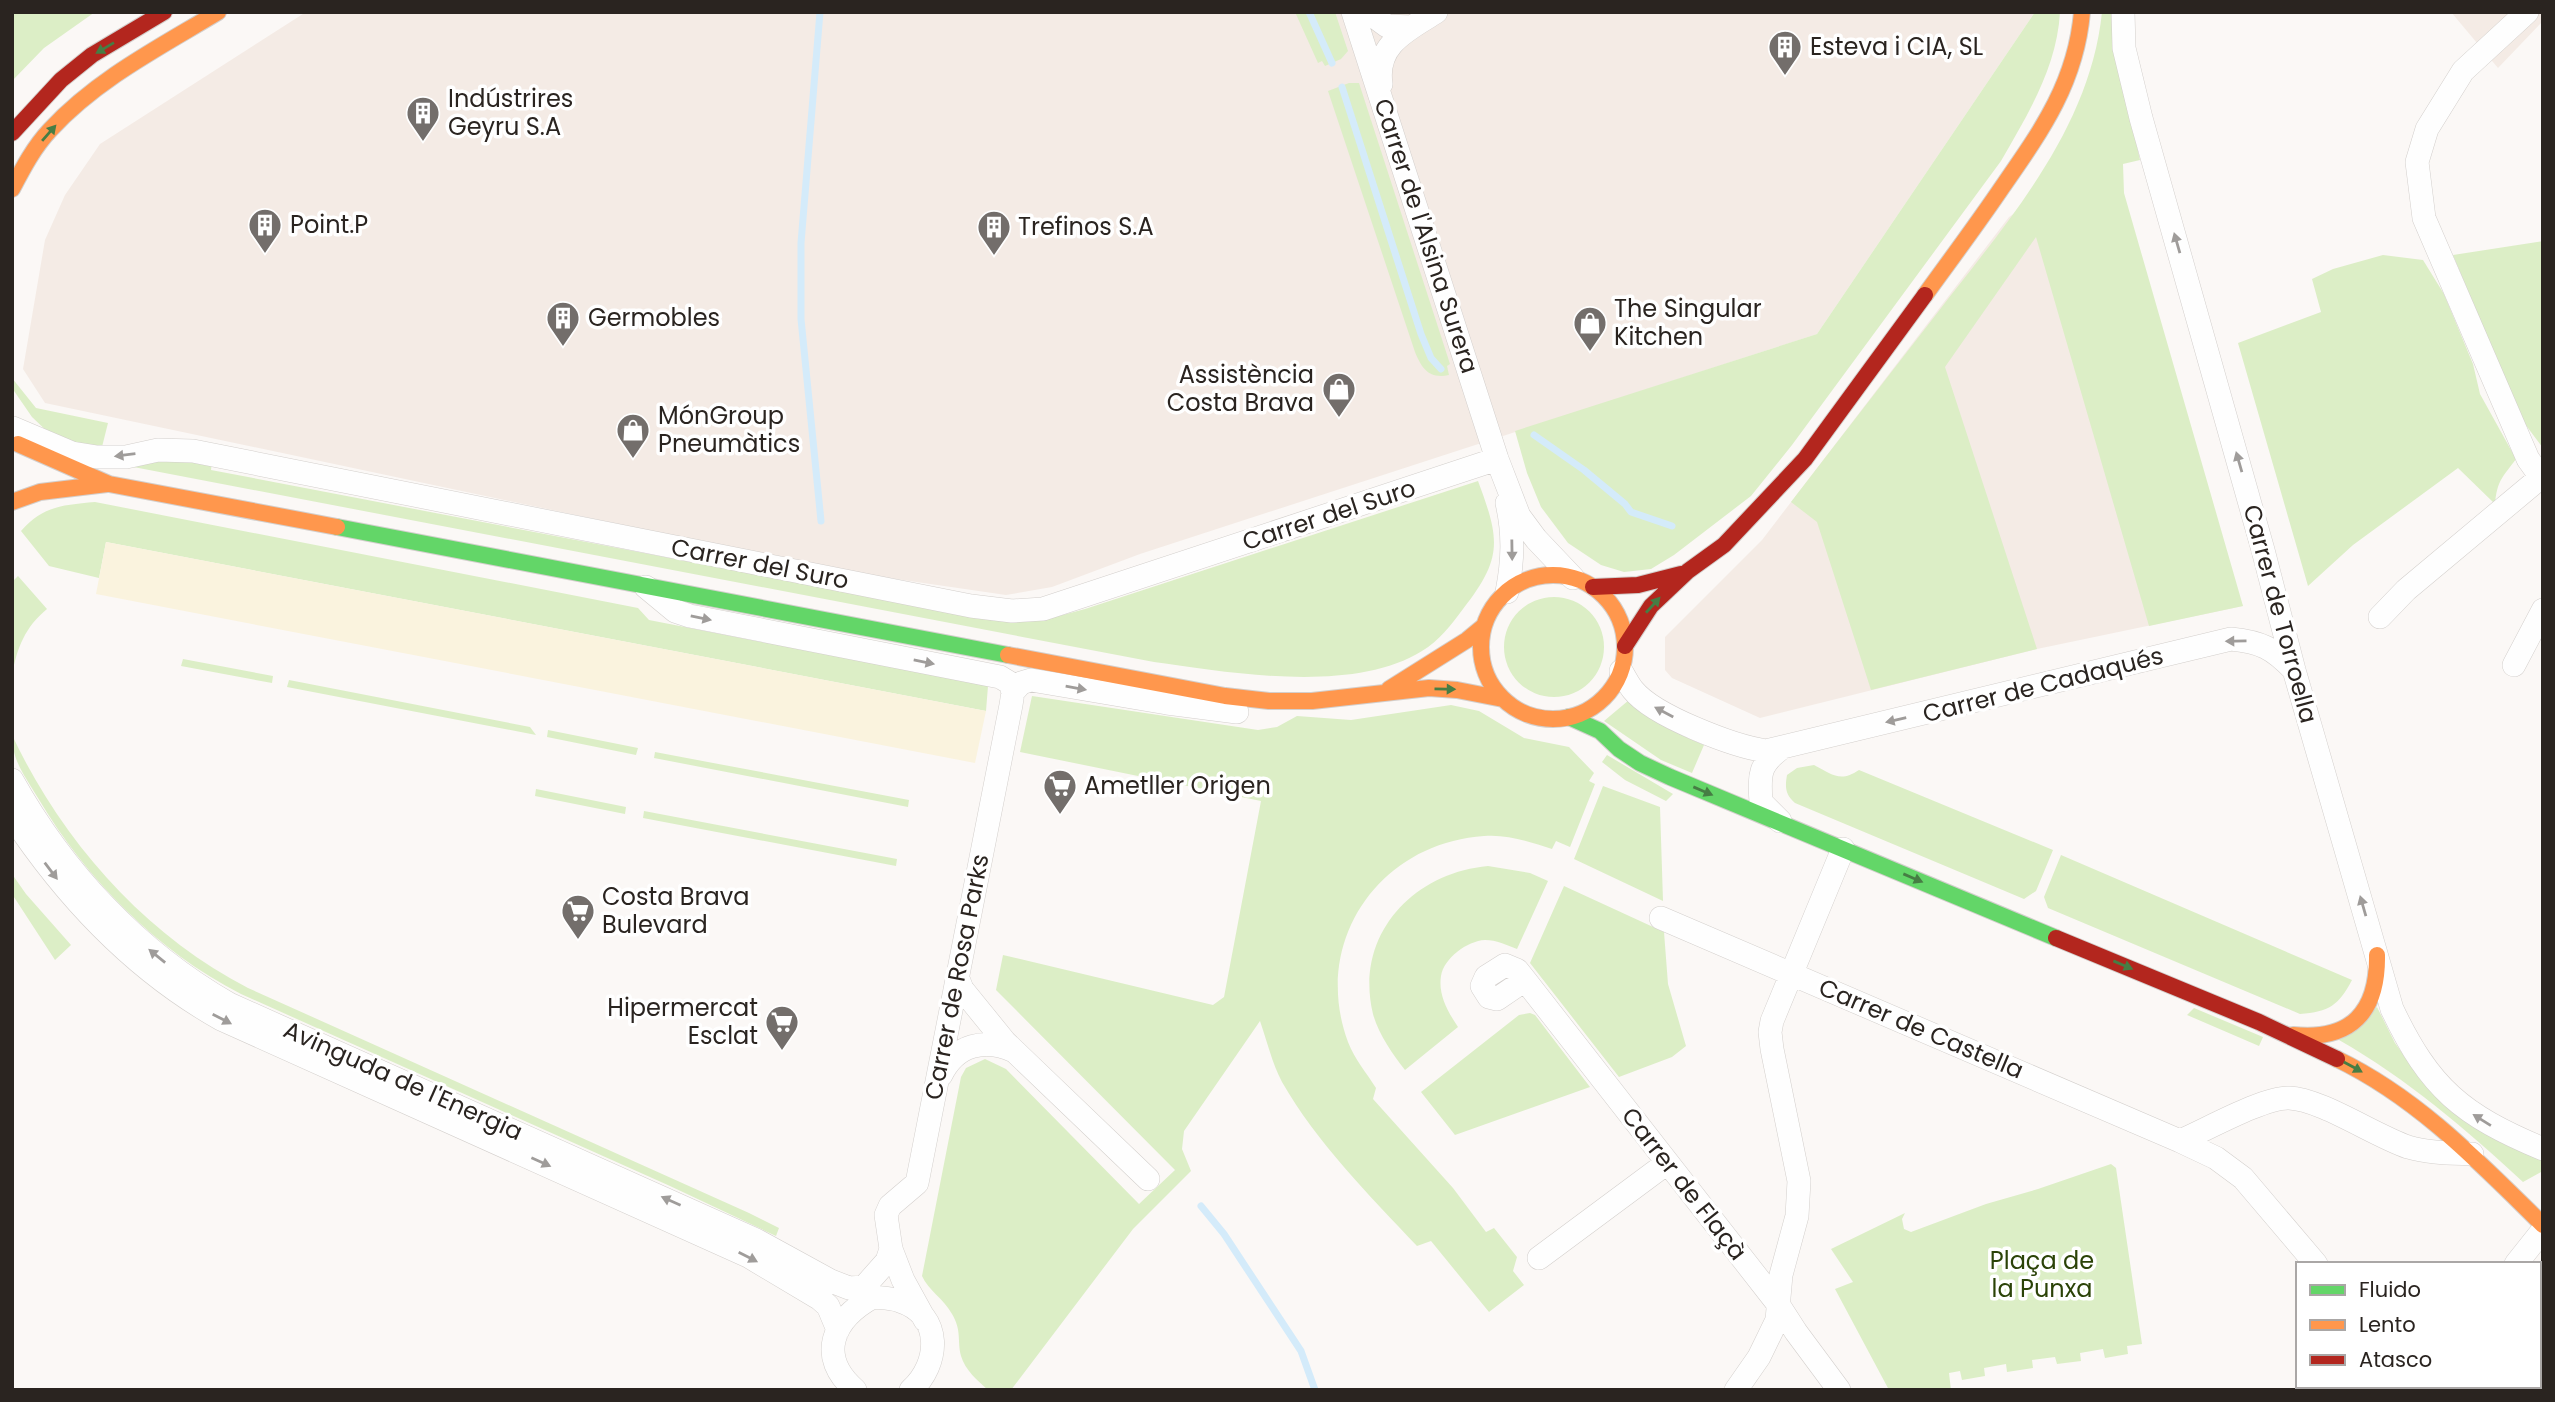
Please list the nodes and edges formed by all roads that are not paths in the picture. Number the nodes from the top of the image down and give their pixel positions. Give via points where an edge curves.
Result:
1 (164, 12) edge
2 (218, 12) edge
3 (1353, 12) edge
4 (1368, 12) edge
5 (1436, 12) edge
6 (2082, 12) edge
7 (2123, 12) edge
8 (2528, 12) edge
9 (1412, 27) junction
10 (1386, 112) junction
11 (12, 133) edge
12 (12, 189) edge
13 (16, 440) edge
14 (1497, 459) junction
15 (2542, 479) edge
16 (108, 484) junction
17 (14, 493) edge
18 (1688, 571) junction
19 (1583, 583) junction
20 (643, 584) junction
21 (1507, 592) junction
22 (2543, 610) edge
23 (2380, 617) dead end
24 (1485, 626) junction
25 (1625, 646) junction
26 (2514, 665) dead end
27 (2294, 670) junction
28 (1621, 671) junction
29 (1013, 692) junction
30 (1385, 692) junction
31 (1503, 699) junction
32 (1294, 702) junction
33 (1569, 718) junction
34 (1783, 747) junction
35 (12, 780) edge
36 (12, 816) edge
37 (1788, 826) junction
38 (1843, 849) junction
39 (1661, 918) dead end
40 (2377, 955) junction
41 (1792, 974) junction
42 (957, 976) junction
43 (1525, 980) dead end
44 (2282, 1033) junction
45 (946, 1038) junction
46 (1005, 1041) junction
47 (937, 1084) junction
48 (2180, 1141) junction
49 (2543, 1149) edge
50 (2472, 1154) junction
51 (1667, 1163) junction
52 (1148, 1180) dead end
53 (2540, 1196) dead end
54 (2543, 1222) edge
55 (2543, 1230) edge
56 (891, 1249) junction
57 (1539, 1258) dead end
58 (2314, 1262) edge
59 (2518, 1262) edge
60 (864, 1287) junction
61 (1778, 1304) junction
62 (851, 1311) junction
63 (925, 1320) junction
64 (838, 1330) junction
65 (855, 1390) edge
66 (911, 1390) edge
67 (1736, 1390) edge
68 (1839, 1390) edge
69 (2372, 1390) edge
70 (2396, 1390) edge

1 -> 11 street via 92,55 61,80
12 -> 2 street via 31,154 80,100
3 - 10 street, Carrer de l'Alsina Surera
4 - 9 street via 1387,26
5 - 9 street
6 - 18 street via 2080,37 2059,100 1967,238 1805,459 1724,545
27 -> 7 street, Carrer de Torroella via 2141,118 2124,48
8 - 15 street via 2463,71 2427,129 2417,162 2424,218 2528,459
9 - 10 street via 1397,36 1381,65
10 - 14 street, Carrer de l'Alsina Surera
14 -> 13 street, Carrer del Suro via 1044,609 1012,611 193,451 97,457
13 - 16 street
14 - 19 street, Carrer de l'Alsina Surera via 1519,516 1536,539
14 -> 21 street, Carrer de l'Alsina Surera via 1511,523 1513,557
15 - 23 street via 2406,590
16 - 17 street
16 - 20 street
18 - 19 street via 1658,584 1627,588
25 -> 18 street via 1651,606
19 - 21 street via 1562,575 1539,577
19 - 25 street via 1613,607
20 -> 29 street via 675,611 690,616 1000,677 1010,683
20 - 32 street via 1112,676 1225,696
21 - 24 street
22 - 26 street
24 - 30 street
24 - 31 street via 1483,666
25 - 28 street
27 -> 34 street, Carrer de Cadaqués via 2274,650 2255,641 2231,639
40 -> 27 street, Carrer de Torroella
28 - 33 street via 1606,696
34 -> 28 street, Carrer de Cadaqués via 1766,751 1733,744 1662,712 1632,689
29 -> 32 street via 1031,680 1229,712 1256,713
29 - 42 street, Carrer de Rosa Parks
30 -> 31 street via 1459,689
30 - 32 street
31 - 33 street via 1534,716
33 -> 37 street via 1600,731 1640,763
34 - 37 street via 1761,770 1761,803
60 -> 35 street, Avinguda de l'Energia via 849,1288 831,1281 755,1240 201,988 147,947 87,887
36 -> 64 street, Avinguda de l'Energia via 55,876 102,929 135,961 192,1003 748,1256 820,1299
37 - 38 street
38 - 41 street
38 -> 44 street
39 - 41 street, Carrer de Castella
40 - 44 street via 2377,981 2371,998 2348,1027 2313,1039
49 -> 40 street, Carrer de Torroella via 2473,1115 2426,1071 2392,1009
41 - 48 street, Carrer de Castella
41 - 61 street via 1770,1032 1800,1191
42 - 45 street, Carrer de Rosa Parks
42 - 46 street via 962,989
43 - 51 street, Carrer de Flaçà
44 -> 50 street via 2375,1080 2440,1125
45 - 46 street via 972,1023
45 - 47 street, Carrer de Rosa Parks
46 - 47 street via 962,1049 946,1065
46 - 52 street
47 - 56 street, Carrer de Rosa Parks via 917,1183 886,1215
48 - 50 street via 2271,1101 2290,1098 2309,1102 2407,1146 2427,1152
48 - 58 street, Carrer de Castella via 2216,1158 2243,1178
50 - 54 street
51 - 57 street
51 - 61 street, Carrer de Flaçà
53 - 54 street
55 - 59 street
56 - 60 street via 887,1261
56 - 63 street
60 - 62 street
61 - 67 street via 1777,1320 1759,1357
61 - 68 street, Carrer de Flaçà
62 - 63 street via 873,1297 900,1301
62 - 64 street
63 - 66 street via 932,1335 932,1357 923,1379
64 - 65 street via 833,1350 836,1365
69 - 70 street

